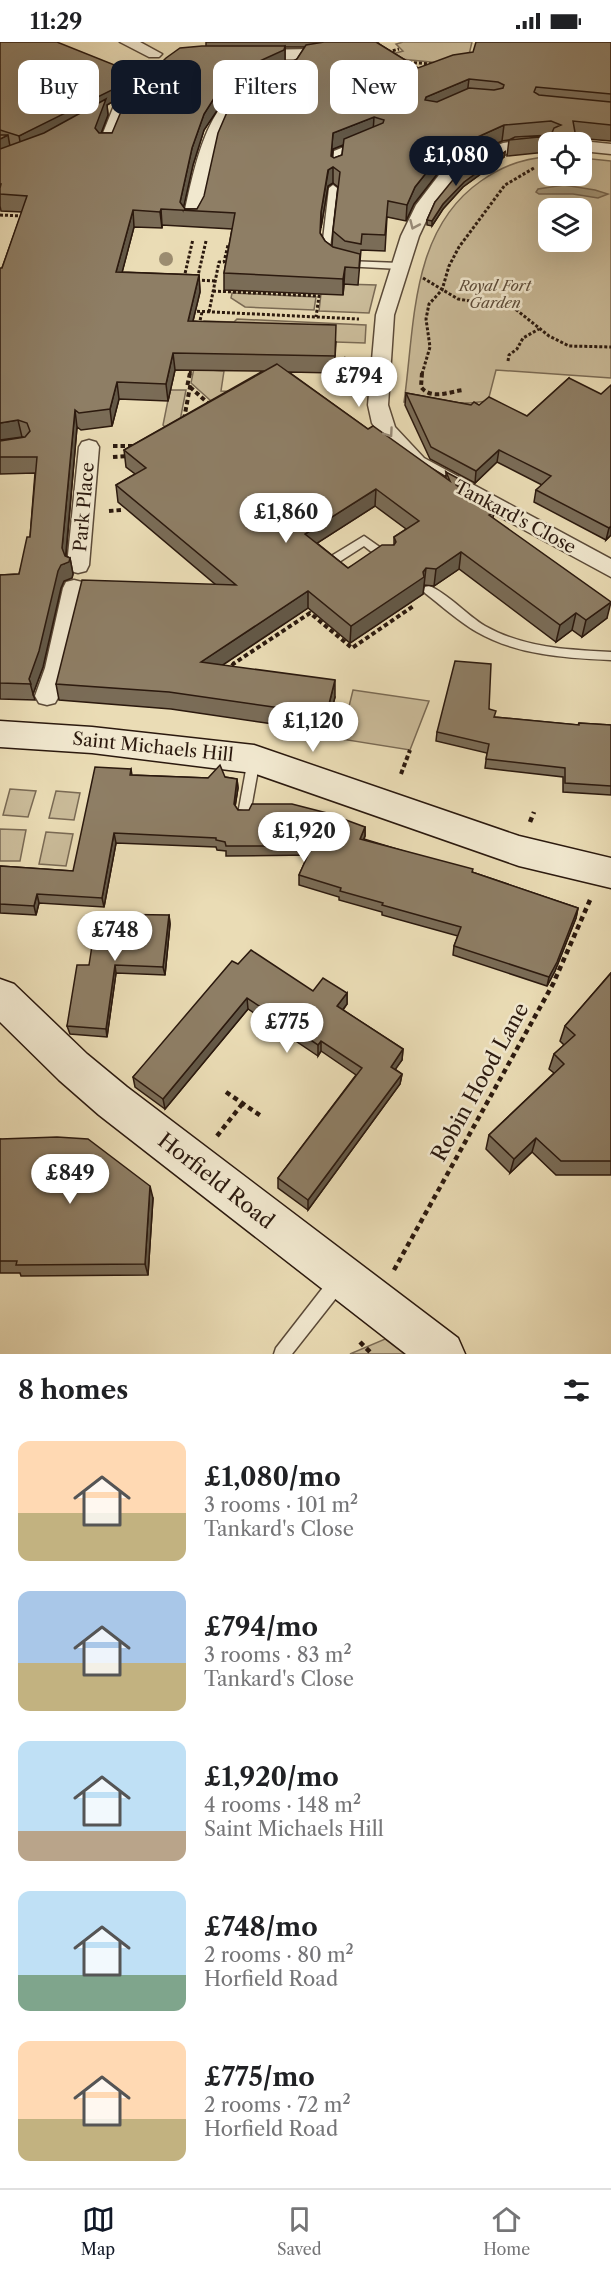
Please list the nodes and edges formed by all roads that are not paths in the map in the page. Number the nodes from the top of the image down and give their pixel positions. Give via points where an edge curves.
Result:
1 (128, 42) edge
2 (370, 42) edge
3 (238, 55) edge
4 (159, 60) edge
5 (111, 108) edge
6 (108, 110) edge
7 (118, 114) edge
8 (224, 114) edge
9 (367, 141) edge
10 (107, 143) edge
11 (538, 144) edge
12 (592, 147) edge
13 (611, 149) edge
14 (336, 170) edge
15 (333, 188) edge
16 (192, 219) edge
17 (400, 266) junction
18 (89, 447) road end
19 (387, 558) edge
20 (332, 561) edge
21 (78, 565) dead end
22 (611, 569) edge
23 (74, 588) dead end
24 (431, 591) edge
25 (611, 656) edge
26 (52, 679) dead end
27 (0, 734) edge
28 (254, 759) junction
29 (244, 814) edge
30 (607, 872) edge
31 (0, 996) edge
32 (341, 1278) junction
33 (282, 1354) edge
34 (442, 1354) edge

1 - 4 street
2 - 3 street via 294,63
5 - 6 lane
7 - 10 street
8 - 16 street via 216,124
9 - 14 lane via 337,153
11 -> 17 street, Tankard's Close via 520,144 452,172 419,214
12 - 13 street
15 - 17 lane via 326,248 330,257 347,264
17 -> 22 street, Tankard's Close via 385,315 378,393 380,414 388,432 407,455 428,471
18 - 21 street, Park Place
19 - 20 lane via 364,540
23 - 26 street
24 - 25 lane via 481,629 513,643 550,652
27 - 28 street, Saint Michaels Hill via 92,740
28 - 29 lane
28 - 30 street, Saint Michaels Hill via 519,851
31 - 32 street, Horfield Road via 89,1081
32 - 33 lane
32 - 34 street, Horfield Road via 365,1320

